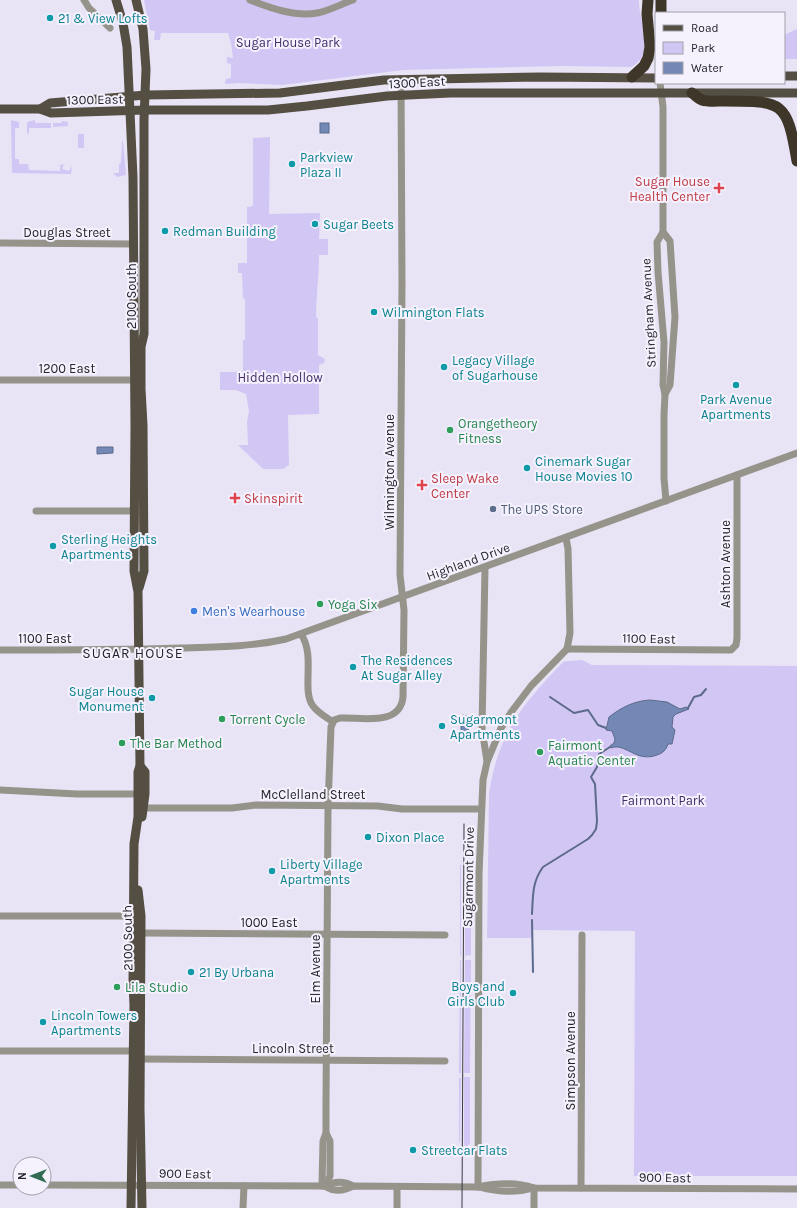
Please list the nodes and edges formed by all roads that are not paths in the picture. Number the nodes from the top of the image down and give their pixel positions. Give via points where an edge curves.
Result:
1 (84, 0) edge
2 (116, 0) edge
3 (136, 0) edge
4 (250, 0) edge
5 (353, 0) edge
6 (649, 0) edge
7 (661, 0) edge
8 (661, 12) edge
9 (110, 28) dead end
10 (655, 40) edge
11 (785, 76) edge
12 (797, 76) edge
13 (632, 78) junction
14 (655, 78) edge
15 (401, 79) junction
16 (660, 84) edge
17 (661, 93) junction
18 (692, 93) junction
19 (797, 93) edge
20 (146, 95) junction
21 (402, 95) junction
22 (129, 96) junction
23 (0, 109) edge
24 (40, 109) junction
25 (145, 110) junction
26 (129, 111) junction
27 (797, 161) edge
28 (663, 232) junction
29 (0, 243) edge
30 (133, 244) junction
31 (144, 318) junction
32 (0, 380) edge
33 (134, 380) junction
34 (665, 394) junction
35 (135, 425) junction
36 (797, 453) edge
37 (143, 460) junction
38 (737, 475) junction
39 (666, 501) junction
40 (36, 510) dead end
41 (134, 511) junction
42 (566, 538) junction
43 (485, 568) junction
44 (138, 592) junction
45 (402, 597) junction
46 (301, 634) junction
47 (567, 649) junction
48 (0, 650) edge
49 (139, 650) junction
50 (731, 650) joint
51 (333, 722) junction
52 (487, 762) junction
53 (140, 766) junction
54 (138, 789) junction
55 (0, 790) edge
56 (328, 806) junction
57 (144, 808) junction
58 (481, 809) junction
59 (0, 916) edge
60 (133, 916) junction
61 (141, 933) junction
62 (327, 934) junction
63 (445, 935) dead end
64 (582, 935) dead end
65 (141, 959) junction
66 (134, 1039) junction
67 (0, 1051) edge
68 (134, 1051) junction
69 (141, 1059) junction
70 (327, 1060) junction
71 (445, 1061) dead end
72 (0, 1185) edge
73 (12, 1185) edge
74 (52, 1185) edge
75 (131, 1185) junction
76 (142, 1185) junction
77 (244, 1186) junction
78 (324, 1186) junction
79 (397, 1187) junction
80 (478, 1187) junction
81 (534, 1188) junction
82 (581, 1188) junction
83 (797, 1190) edge
84 (131, 1208) edge
85 (142, 1208) edge
86 (244, 1208) edge
87 (397, 1208) edge
88 (534, 1208) edge

1 - 9 street
2 - 22 main road, 2100 South via 127,47
3 - 20 main road, 2100 South via 144,37
4 - 5 street via 265,6 307,14
6 - 10 highway
6 - 13 highway via 648,58
7 - 8 highway
11 - 12 main road
13 - 14 main road, 1300 East
13 - 15 main road, 1300 East
15 - 20 main road, 1300 East via 280,93
15 - 21 street, Wilmington Avenue
16 - 17 street, Stringham Avenue
17 - 18 main road, 1300 East
17 - 21 main road, 1300 East
17 - 28 street, Stringham Avenue
18 - 19 main road, 1300 East
18 - 27 highway via 702,101 760,102 774,105 789,122
20 - 22 main road, 1300 East
20 - 25 main road, 2100 South
21 - 25 main road, 1300 East via 268,110
21 - 45 street, Wilmington Avenue
22 - 24 main road, 1300 East via 50,103
22 - 26 main road, 2100 South
23 - 24 main road, 1300 East
24 - 26 main road, 1300 East via 51,113
25 - 26 main road, 1300 East
25 - 31 main road, 2100 South
26 - 30 main road, 2100 South via 133,177
28 - 34 street, Stringham Avenue via 657,242
28 - 34 street, Stringham Avenue via 670,241 675,317 670,386
29 - 30 street, Douglas Street
30 - 31 main road via 138,250 139,306
30 - 33 main road, 2100 South
31 - 37 main road, 2100 South via 141,347
32 - 33 street, 1200 East
33 - 35 main road, 2100 South
34 - 39 street, Stringham Avenue
35 - 37 main road via 139,431 139,456
35 - 41 main road, 2100 South
36 - 38 street, Highland Drive
37 - 44 main road, 2100 South via 144,570
38 - 39 street, Highland Drive
38 - 50 street, Ashton Avenue via 737,638 736,645
39 - 42 street, Highland Drive
40 - 41 street
41 - 44 main road, 2100 South via 134,571
42 - 43 street, Highland Drive
42 - 47 street via 570,633
43 - 45 street, Highland Drive
43 - 52 street, Sugarmont Drive via 482,729
44 - 49 main road, 2100 South
45 - 46 street, Highland Drive
45 - 51 street, Wilmington Avenue via 404,666 401,706 396,713 385,718 340,718
46 - 49 street, Highland Drive via 253,645
46 - 51 street via 308,652 310,698 314,708
47 - 50 street, 1100 East
47 - 52 street via 518,702 502,728
48 - 49 street, 1100 East
49 - 53 main road, 2100 South
51 - 56 street via 330,727
52 - 58 street, Sugarmont Drive
53 - 54 main road, 2100 South
53 - 57 main road, 2100 South via 145,772
54 - 55 street via 77,794
54 - 57 main road
54 - 60 main road, 2100 South
56 - 57 street, McClelland Street
56 - 58 street, McClelland Street
56 - 62 street, Elm Avenue
57 - 61 main road, 2100 South via 137,844
58 - 80 street, Sugarmont Drive
59 - 60 street
60 - 65 main road via 138,920
60 - 66 main road, 2100 South
61 - 62 street, 1000 East
61 - 65 main road, 2100 South
62 - 63 street, 1000 East
62 - 70 street, Elm Avenue
64 - 82 street, Simpson Avenue
65 - 69 main road, 2100 South
66 - 68 main road, 2100 South
66 - 69 main road via 137,1056
67 - 68 street
68 - 75 main road, 2100 South
69 - 70 street, Lincoln Street
69 - 76 main road, 2100 South
70 - 71 street, Lincoln Street
70 - 78 street, Elm Avenue via 326,1133 323,1142
72 - 73 street
74 - 75 street, 900 East
75 - 76 street, 900 East
75 - 84 main road, 2100 South
76 - 77 street, 900 East
76 - 85 main road, 2100 South
77 - 78 street, 900 East
77 - 86 street
78 - 79 street, 900 East via 332,1182 354,1186
79 - 80 street, 900 East
79 - 87 street
80 - 81 street, 900 East via 493,1191 522,1191
81 - 82 street, 900 East
81 - 88 street
82 - 83 street, 900 East

